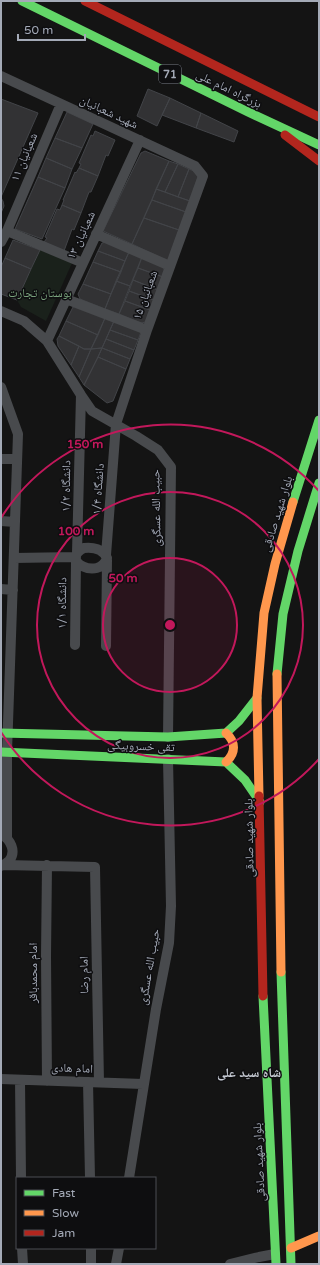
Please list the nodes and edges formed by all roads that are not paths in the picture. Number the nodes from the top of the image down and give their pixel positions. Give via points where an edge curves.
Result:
1 (22, 1) edge
2 (85, 1) edge
3 (1, 76) edge
4 (61, 104) junction
5 (248, 112) junction
6 (319, 117) edge
7 (140, 140) junction
8 (319, 145) edge
9 (319, 161) edge
10 (203, 176) joint
11 (7, 231) junction
12 (96, 234) junction
13 (1, 242) edge
14 (83, 263) junction
15 (170, 266) junction
16 (66, 299) junction
17 (1, 311) edge
18 (147, 330) junction
19 (47, 341) junction
20 (1, 390) edge
21 (81, 395) junction
22 (319, 420) edge
23 (116, 424) junction
24 (1, 459) edge
25 (17, 460) junction
26 (319, 483) edge
27 (1, 522) edge
28 (15, 522) junction
29 (76, 557) junction
30 (107, 557) junction
31 (14, 558) junction
32 (1, 589) edge
33 (12, 590) junction
34 (74, 645) dead end
35 (106, 646) dead end
36 (6, 655) edge
37 (258, 698) junction
38 (4, 733) edge
39 (226, 733) junction
40 (168, 736) junction
41 (4, 752) edge
42 (168, 759) junction
43 (226, 762) junction
44 (260, 802) junction
45 (4, 836) edge
46 (47, 865) junction
47 (3, 866) edge
48 (1, 1079) edge
49 (20, 1080) junction
50 (47, 1081) junction
51 (94, 1082) junction
52 (143, 1084) junction
53 (21, 1177) edge
54 (90, 1177) edge
55 (129, 1177) edge
56 (319, 1236) edge
57 (290, 1248) junction
58 (22, 1249) edge
59 (91, 1249) edge
60 (118, 1249) edge
61 (276, 1259) edge
62 (23, 1264) edge
63 (91, 1264) edge
64 (116, 1264) edge
65 (230, 1264) edge
66 (260, 1264) edge
67 (291, 1264) edge

1 - 5 main road, بزرگراه امام علی / 71
2 - 6 main road, بزرگراه امام علی / 71
3 - 4 street, شهید شعبانیان
4 - 7 street, شهید شعبانیان
4 - 11 street, شعبانیان ۱۱
5 - 8 main road, بزرگراه امام علی / 71
5 - 9 main road via 286,135
7 - 10 street, شهید شعبانیان via 194,166
7 - 12 street, شعبانیان ۱۳
10 - 15 street, شعبانیان ۱۵
11 - 13 street, شعبانیان ۱۱
11 - 14 street
12 - 14 street, شعبانیان ۱۳
12 - 15 street
14 - 16 street, شعبانیان ۱۳
15 - 18 street, شعبانیان ۱۵
16 - 18 street
16 - 19 street, شعبانیان ۱۳
17 - 19 street, حبیب الله عسگری via 24,321
18 - 23 street, شعبانیان ۱۵
19 - 21 street, حبیب الله عسگری
20 - 25 street via 18,434
21 - 23 street, حبیب الله عسگری via 92,411
21 - 29 street, دانشگاه ۱/۲
22 - 37 main road, بلوار شهید صادقی via 273,571 264,613
23 - 30 street, دانشگاه ۱/۴
23 - 40 street, حبیب الله عسگری via 158,450 171,467
24 - 25 street
25 - 28 street
26 - 57 main road via 298,551 283,614 277,669 282,1010
27 - 28 street
28 - 31 street
29 - 30 street via 84,548 89,548 100,550
29 - 30 street via 83,566 95,568 105,563
29 - 31 street
29 - 34 street, دانشگاه ۱/۱
30 - 35 street, دانشگاه ۱/۴
31 - 33 street
32 - 33 street
33 - 36 street
36 - 38 street
37 - 39 main road
37 - 44 main road, بلوار شهید صادقی
38 - 40 main road, تقی خسروبیگی
38 - 41 street
39 - 40 main road, تقی خسروبیگی
39 - 43 main road via 235,747 232,756
41 - 42 main road, تقی خسروبیگی
41 - 45 street
42 - 43 main road, تقی خسروبیگی
42 - 52 street, حبیب الله عسگری via 171,899 169,943
43 - 44 main road via 249,784
44 - 61 main road, بلوار شهید صادقی via 263,1016
45 - 47 street via 12,847 11,857
46 - 47 street
46 - 50 street, امام محمدباقر
46 - 51 street, امام رضا via 95,866
48 - 49 street, امام هادی
49 - 50 street, امام هادی
49 - 53 street
50 - 51 street, امام هادی
51 - 52 street, امام هادی
51 - 54 street, امام رضا
52 - 55 street, حبیب الله عسگری
56 - 57 main road
57 - 61 main road
57 - 67 main road
58 - 62 street
59 - 63 street
60 - 64 street
61 - 65 street via 259,1256
61 - 66 street

